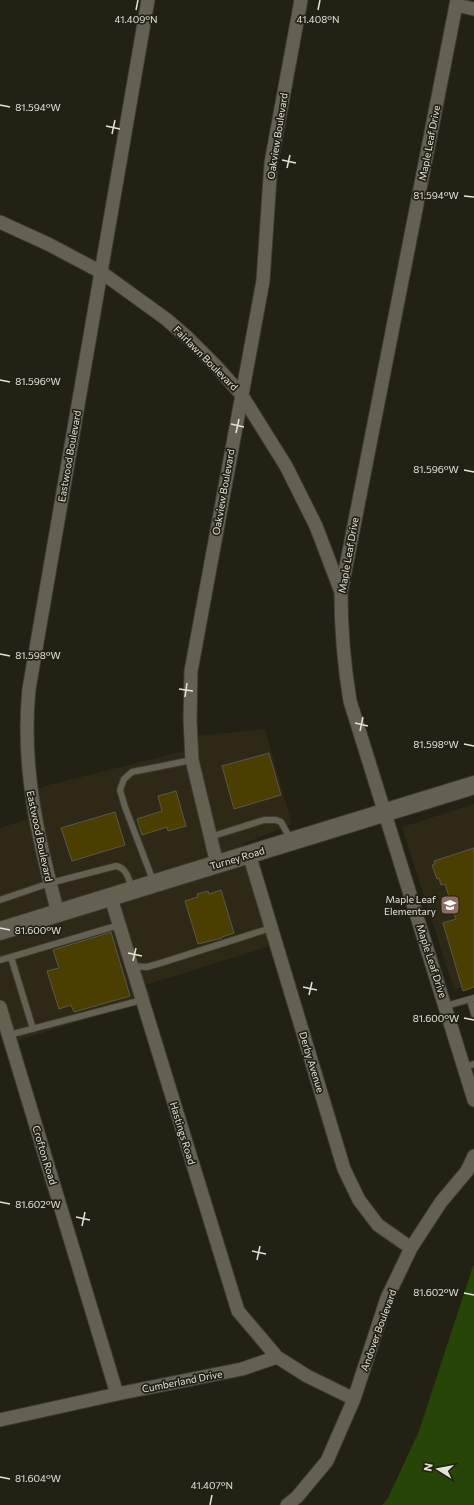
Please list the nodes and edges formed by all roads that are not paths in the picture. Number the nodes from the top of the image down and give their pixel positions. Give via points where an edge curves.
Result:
1 (148, 0) edge
2 (301, 0) edge
3 (456, 3) edge
4 (474, 9) edge
5 (0, 222) edge
6 (101, 272) junction
7 (241, 394) junction
8 (341, 592) junction
9 (192, 760) junction
10 (474, 785) edge
11 (384, 813) junction
12 (210, 837) junction
13 (292, 841) junction
14 (249, 854) junction
15 (217, 864) junction
16 (50, 883) junction
17 (154, 884) junction
18 (132, 891) junction
19 (111, 898) junction
20 (0, 900) edge
21 (58, 913) junction
22 (119, 925) junction
23 (271, 928) junction
24 (0, 931) edge
25 (11, 957) junction
26 (0, 960) edge
27 (132, 966) junction
28 (472, 999) edge
29 (142, 1000) junction
30 (446, 1006) junction
31 (0, 1007) edge
32 (474, 1014) edge
33 (33, 1029) junction
34 (8, 1036) junction
35 (469, 1066) edge
36 (472, 1087) edge
37 (474, 1100) edge
38 (474, 1156) edge
39 (411, 1248) junction
40 (277, 1357) junction
41 (117, 1394) junction
42 (354, 1399) junction
43 (0, 1420) edge
44 (287, 1505) edge

1 - 6 street, Eastwood Boulevard
2 - 7 street, Oakview Boulevard via 271,163 263,281
3 - 4 street
3 - 8 street, Maple Leaf Drive
5 - 6 street, Fairlawn Boulevard
6 - 7 street, Fairlawn Boulevard via 188,338
6 - 16 street, Eastwood Boulevard via 31,669 27,708 27,753 32,808
7 - 8 street, Fairlawn Boulevard via 302,496
7 - 9 street, Oakview Boulevard via 191,671
8 - 11 street, Maple Leaf Drive via 343,648 350,701
9 - 12 street, Oakview Boulevard
9 - 17 lane via 132,772 124,779 120,790 124,807
10 - 11 main road, Turney Road
11 - 13 main road, Turney Road
11 - 30 street, Maple Leaf Drive
12 - 13 lane via 269,819 281,822
12 - 15 street, Oakview Boulevard
13 - 14 main road, Turney Road
14 - 15 main road, Turney Road
14 - 23 street, Derby Avenue
15 - 17 main road, Turney Road
16 - 18 lane via 116,866 124,871
16 - 20 lane
16 - 21 street, Eastwood Boulevard
17 - 18 main road, Turney Road
18 - 19 main road, Turney Road
19 - 21 main road, Turney Road
19 - 22 street, Hastings Road
21 - 24 main road, Turney Road
22 - 25 lane
22 - 27 street, Hastings Road
23 - 27 lane via 147,967
23 - 39 street, Derby Avenue via 344,1169 359,1200 378,1225
25 - 26 lane
25 - 33 lane
27 - 29 street, Hastings Road
28 - 30 lane
28 - 32 lane
29 - 33 lane
29 - 40 street, Hastings Road via 238,1311
30 - 35 street, Maple Leaf Drive
31 - 34 street, Crofton Road
33 - 34 lane
34 - 41 street, Crofton Road
35 - 36 street, Maple Leaf Drive
36 - 37 street, Maple Leaf Drive
38 - 39 street, Andover Boulevard via 467,1171 441,1202
39 - 42 street, Andover Boulevard via 387,1298
40 - 41 street, Cumberland Drive via 242,1369
40 - 42 street
41 - 43 street, Cumberland Drive
42 - 44 street, Andover Boulevard via 327,1461 297,1497

